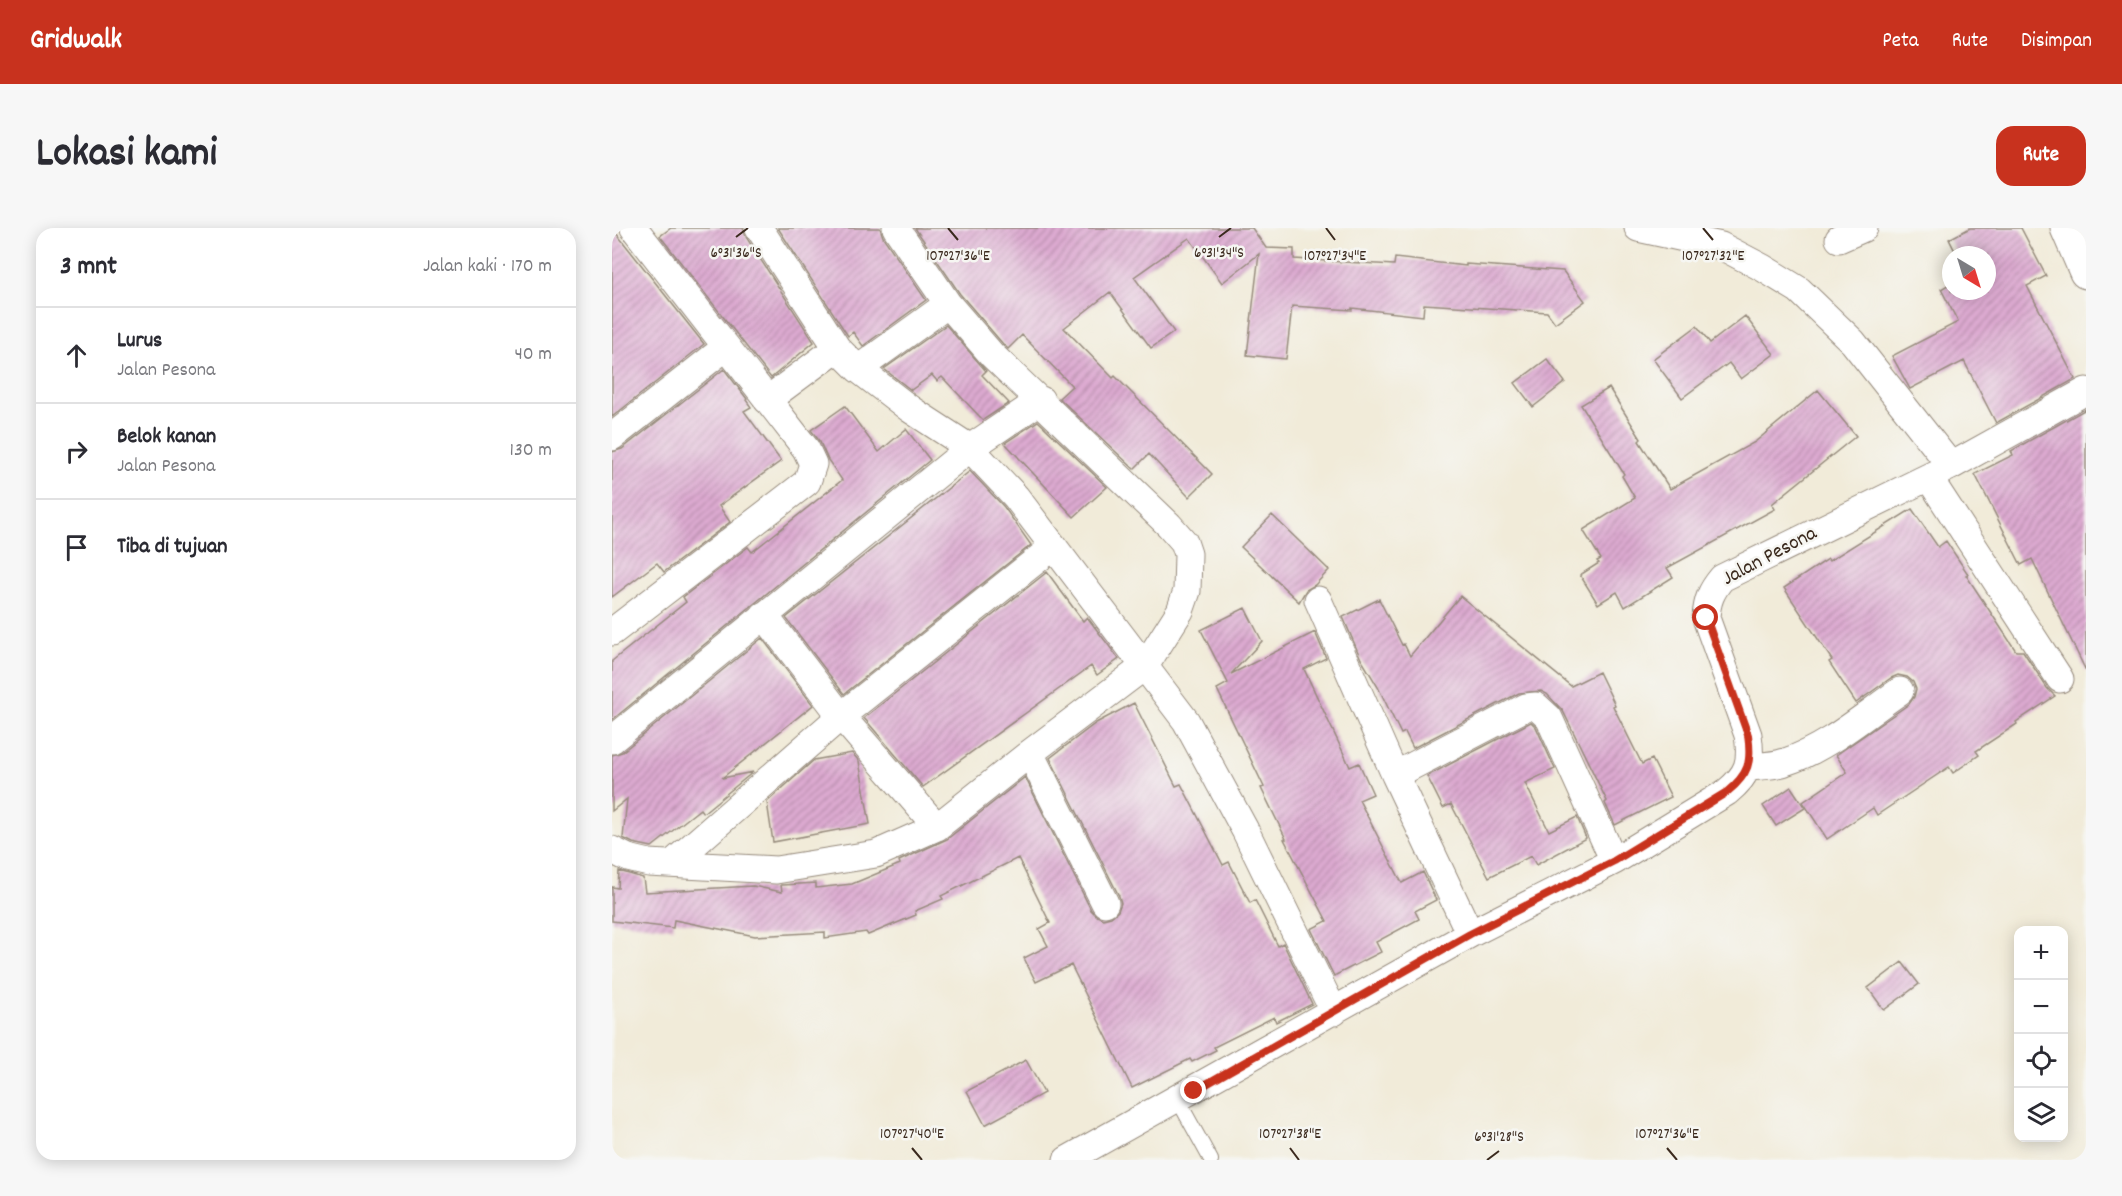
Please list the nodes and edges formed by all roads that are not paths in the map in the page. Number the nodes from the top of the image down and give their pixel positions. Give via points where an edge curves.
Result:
1 (621, 228) edge
2 (634, 228) edge
3 (759, 228) edge
4 (896, 228) edge
5 (1642, 228) edge
6 (1864, 228) edge
7 (2067, 228) edge
8 (612, 235) edge
9 (1839, 239) dead end
10 (2086, 272) edge
11 (948, 304) junction
12 (726, 347) junction
13 (837, 348) junction
14 (858, 369) junction
15 (2086, 391) edge
16 (767, 400) junction
17 (1041, 400) junction
18 (612, 437) edge
19 (970, 448) junction
20 (1940, 472) junction
21 (1053, 547) junction
22 (1318, 600) dead end
23 (764, 615) junction
24 (612, 632) edge
25 (1145, 666) junction
26 (2060, 679) dead end
27 (1900, 692) dead end
28 (842, 716) junction
29 (612, 740) edge
30 (1030, 753) junction
31 (1748, 767) junction
32 (1395, 775) junction
33 (937, 827) junction
34 (612, 850) edge
35 (1614, 861) junction
36 (674, 863) junction
37 (1105, 903) dead end
38 (1470, 934) junction
39 (1334, 1012) junction
40 (1178, 1100) junction
41 (1067, 1160) edge
42 (1211, 1160) edge

1 - 8 street
2 - 12 street
3 - 13 street
4 - 11 street
5 - 20 street via 1721,246 1799,290 1853,342
6 - 9 street
7 - 10 street
11 - 14 street
11 - 17 street via 992,355
12 - 16 street
12 - 18 street
13 - 14 street
13 - 16 street
14 - 19 street
15 - 20 street, Jalan Pesona
16 - 24 street via 806,449 813,464 807,482
17 - 19 street
17 - 25 street via 1184,542 1189,568 1187,591 1180,611
19 - 21 street via 1016,497
19 - 23 street
20 - 26 street
20 - 31 street, Jalan Pesona via 1722,578 1712,591 1706,618 1748,735
21 - 25 street
21 - 28 street
22 - 32 street
23 - 28 street
23 - 29 street
25 - 30 street
25 - 39 street via 1186,721 1245,830
27 - 31 street via 1802,756
28 - 33 street
28 - 36 street
30 - 33 street
30 - 37 street
31 - 35 street via 1727,792
32 - 35 street via 1526,707 1536,706 1549,718
32 - 38 street
33 - 36 street via 876,854 776,870
34 - 36 street via 650,863
35 - 38 street
38 - 39 street
39 - 40 street
40 - 41 street
40 - 42 lane

